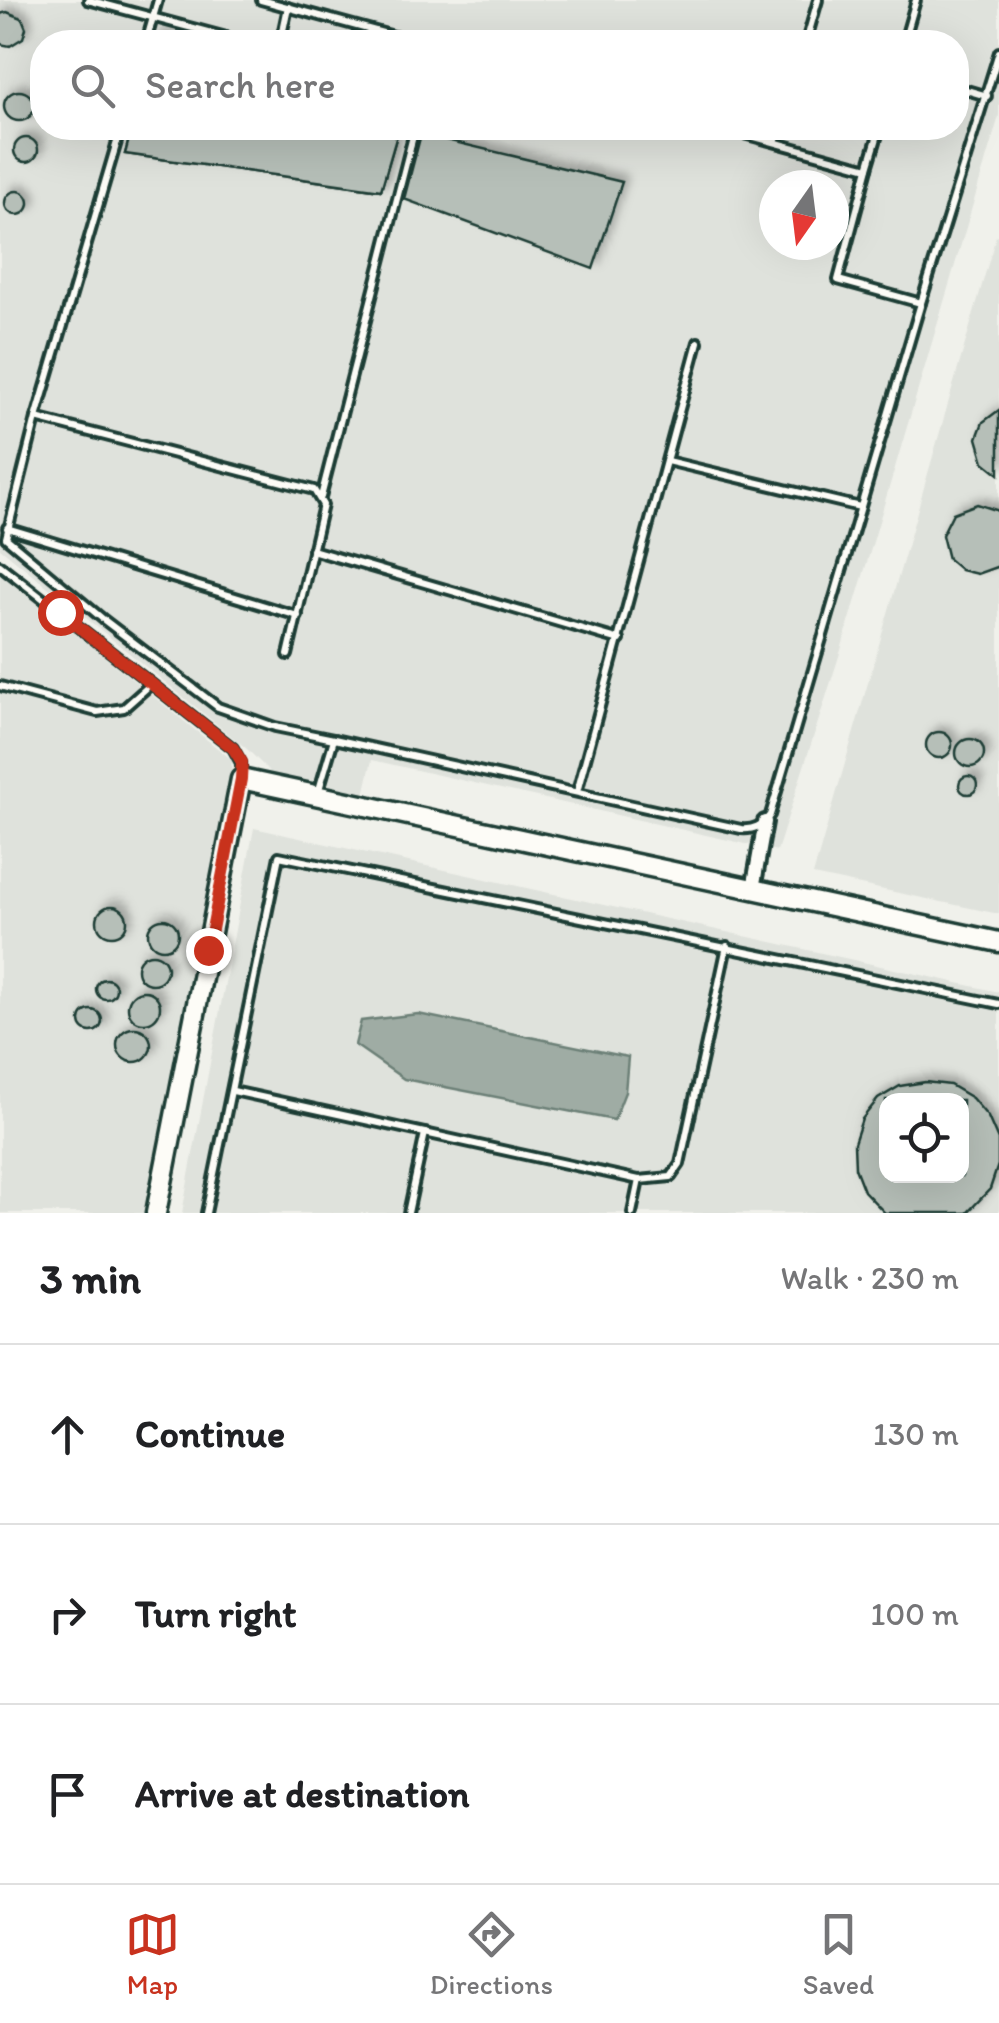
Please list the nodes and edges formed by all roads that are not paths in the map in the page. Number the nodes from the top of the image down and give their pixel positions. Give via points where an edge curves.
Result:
1 (88, 0) edge
2 (158, 0) edge
3 (261, 0) edge
4 (818, 0) edge
5 (916, 0) edge
6 (288, 7) junction
7 (153, 19) junction
8 (150, 30) edge
9 (197, 30) edge
10 (283, 30) edge
11 (372, 30) edge
12 (809, 30) edge
13 (907, 30) edge
14 (999, 52) edge
15 (969, 91) edge
16 (987, 96) junction
17 (117, 140) edge
18 (412, 140) edge
19 (767, 140) edge
20 (876, 140) edge
21 (775, 142) joint
22 (868, 168) junction
23 (921, 303) junction
24 (698, 342) dead end
25 (36, 418) junction
26 (667, 461) junction
27 (321, 497) junction
28 (861, 507) junction
29 (7, 528) junction
30 (312, 550) junction
31 (0, 565) edge
32 (298, 616) junction
33 (620, 640) junction
34 (288, 655) dead end
35 (151, 684) junction
36 (0, 686) edge
37 (334, 739) junction
38 (241, 779) junction
39 (577, 792) junction
40 (318, 794) junction
41 (765, 822) junction
42 (753, 889) junction
43 (999, 942) edge
44 (727, 946) junction
45 (999, 1004) edge
46 (233, 1090) junction
47 (425, 1133) junction
48 (638, 1180) junction
49 (156, 1213) edge
50 (206, 1213) edge
51 (408, 1213) edge
52 (632, 1213) edge

1 - 7 lane
2 - 7 lane
3 - 6 lane
4 - 12 lane
5 - 13 lane
6 - 10 lane
6 - 11 lane
7 - 8 lane
7 - 9 lane
14 - 16 lane
15 - 16 lane
16 - 23 lane
17 - 25 lane
18 - 27 lane
19 - 21 lane
20 - 22 lane
21 - 22 lane
22 - 23 lane via 838,280
23 - 28 lane
24 - 26 lane
25 - 27 lane
25 - 29 lane
26 - 28 lane
26 - 33 lane
27 - 30 lane
28 - 41 lane
29 - 32 lane
29 - 37 lane via 12,546 218,707
30 - 32 lane
30 - 33 lane
31 - 35 lane
32 - 34 lane
33 - 39 lane
35 - 36 lane via 124,708 97,712
35 - 38 lane via 233,748 242,762
37 - 39 lane
37 - 40 lane
38 - 40 street
38 - 49 street
39 - 41 lane via 750,830
40 - 42 street
41 - 42 street
42 - 43 street
44 - 45 lane
44 - 46 lane via 278,856
44 - 48 lane via 680,1164 671,1177
46 - 47 lane
46 - 50 lane
47 - 48 lane
47 - 51 lane
48 - 52 lane

